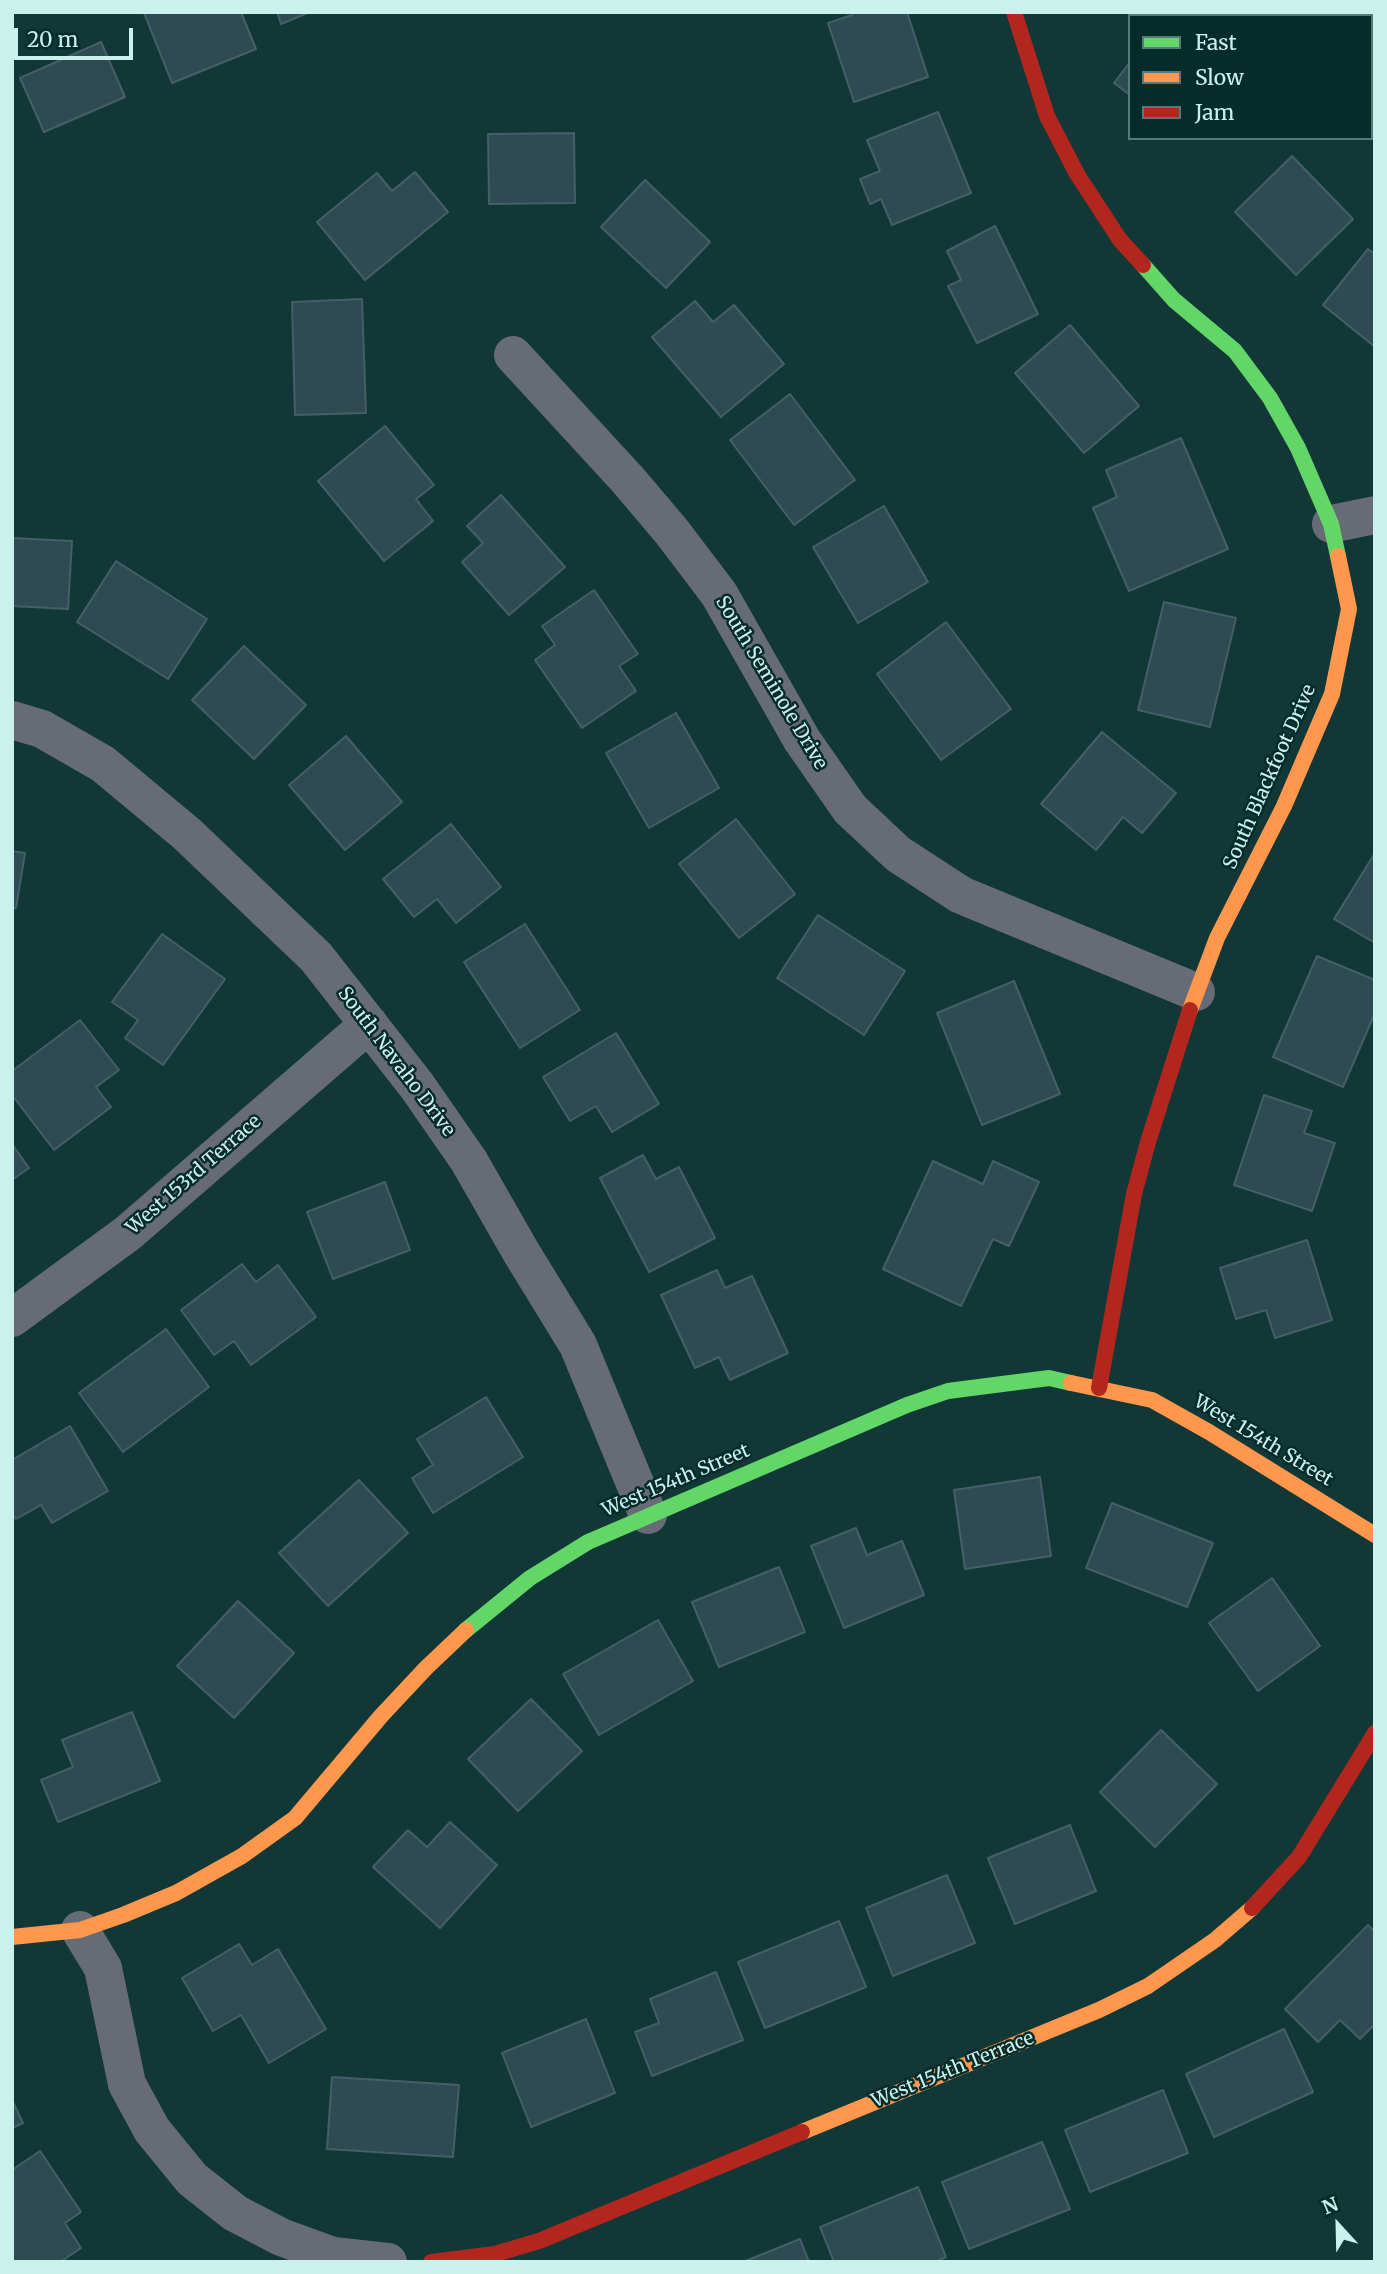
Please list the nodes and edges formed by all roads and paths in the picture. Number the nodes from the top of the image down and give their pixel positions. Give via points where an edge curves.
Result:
1 (1014, 12) edge
2 (513, 355) dead end
3 (1375, 515) edge
4 (1331, 524) junction
5 (12, 720) edge
6 (1196, 992) junction
7 (369, 1024) junction
8 (12, 1318) edge
9 (1099, 1388) junction
10 (648, 1514) junction
11 (1375, 1535) edge
12 (1375, 1733) edge
13 (80, 1930) junction
14 (12, 1937) edge
15 (388, 2262) edge
16 (431, 2262) edge

1 - 4 street, South Blackfoot Drive via 1047,116 1077,174 1120,240 1174,300 1235,351 1270,398
2 - 6 street, South Seminole Drive via 673,532 719,594 802,740 850,809 898,854 961,895
3 - 4 street
4 - 6 street, South Blackfoot Drive via 1349,609 1332,694
5 - 7 street, South Navaho Drive via 42,729 103,764 187,834 316,957
6 - 9 street, South Blackfoot Drive via 1134,1194
7 - 8 street, West 153rd Terrace via 128,1233
7 - 10 street, South Navaho Drive via 469,1161 578,1345
9 - 10 street, West 154th Street via 1049,1378 948,1391
9 - 11 street, West 154th Street via 1152,1400
10 - 13 street, West 154th Street via 589,1542 530,1578 476,1621 426,1668 295,1818 242,1856 176,1893
12 - 16 street, West 154th Terrace via 1299,1857 1264,1897 1215,1940 1148,1986 1100,2010 539,2241 495,2254
13 - 14 street
13 - 15 street via 103,1968 127,2084 152,2130 192,2179 234,2213 281,2237 333,2256

